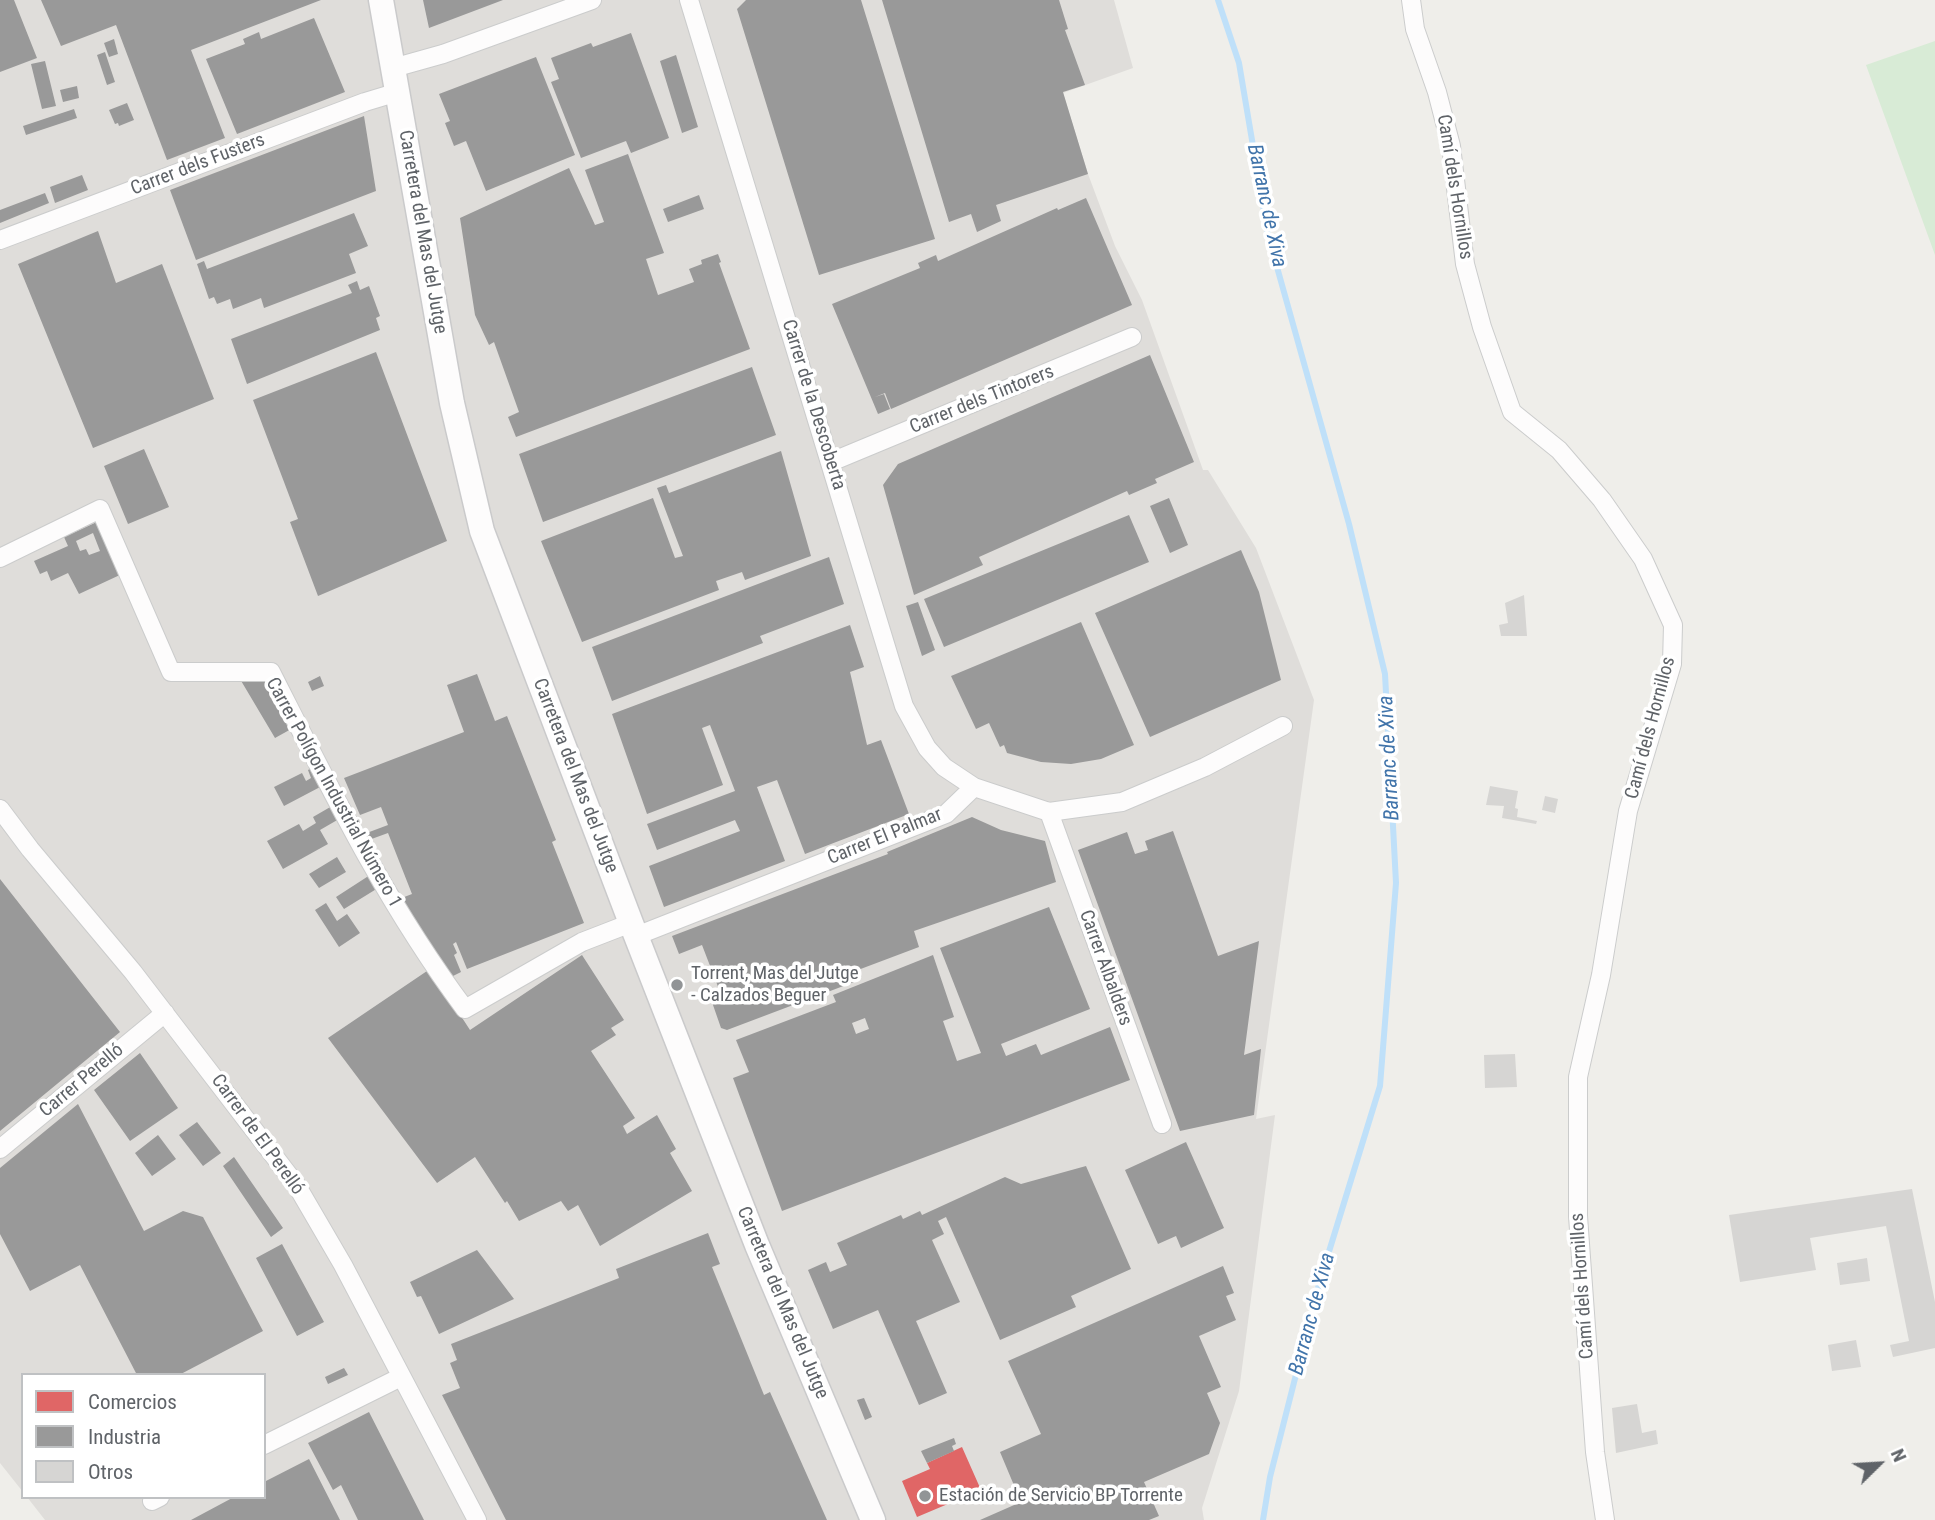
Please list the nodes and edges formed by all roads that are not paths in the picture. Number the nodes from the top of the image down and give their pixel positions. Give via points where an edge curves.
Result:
1 (381, 0) edge
2 (592, 0) edge
3 (689, 0) edge
4 (1411, 0) edge
5 (393, 68) junction
6 (398, 92) junction
7 (0, 240) edge
8 (1132, 337) dead end
9 (831, 462) junction
10 (0, 558) edge
11 (1283, 726) dead end
12 (974, 787) junction
13 (0, 809) edge
14 (1049, 811) junction
15 (634, 929) junction
16 (165, 1013) junction
17 (1161, 1124) dead end
18 (0, 1149) edge
19 (401, 1377) junction
20 (266, 1444) edge
21 (463, 1496) junction
22 (471, 1520) edge
23 (477, 1520) edge
24 (873, 1520) edge
25 (1605, 1520) edge

1 - 5 street, Carretera del Mas del Jutge
2 - 5 street
3 - 9 street, Carrer de la Descoberta
4 - 25 street, Camí dels Hornillos via 1415,30 1451,146 1465,264 1512,412 1559,450 1602,500 1643,559 1673,625 1672,664 1628,811 1601,975 1578,1077 1578,1216 1595,1452
5 - 6 street, Carretera del Mas del Jutge
6 - 7 street, Carrer dels Fusters
6 - 15 street, Carretera del Mas del Jutge via 450,390 482,531
8 - 9 street, Carrer dels Tintorers
9 - 12 street, Carrer de la Descoberta via 904,706 927,748 944,767
10 - 15 street, Carrer Polígon Industrial Número 1 via 100,509 171,673 271,672 397,911 465,1009 582,942
11 - 14 street via 1205,767 1122,802
12 - 14 street
12 - 15 street, Carrer El Palmar via 946,814
13 - 16 street, Carrer de El Perelló
14 - 17 street, Carrer Albalders
15 - 24 street, Carretera del Mas del Jutge via 757,1245
16 - 18 street, Carrer Perelló
16 - 19 street, Carrer de El Perelló via 297,1186
19 - 20 street
19 - 21 street, Carrer de El Perelló
21 - 22 street, Carrer de El Perelló
21 - 23 street, Carrer de El Perelló

